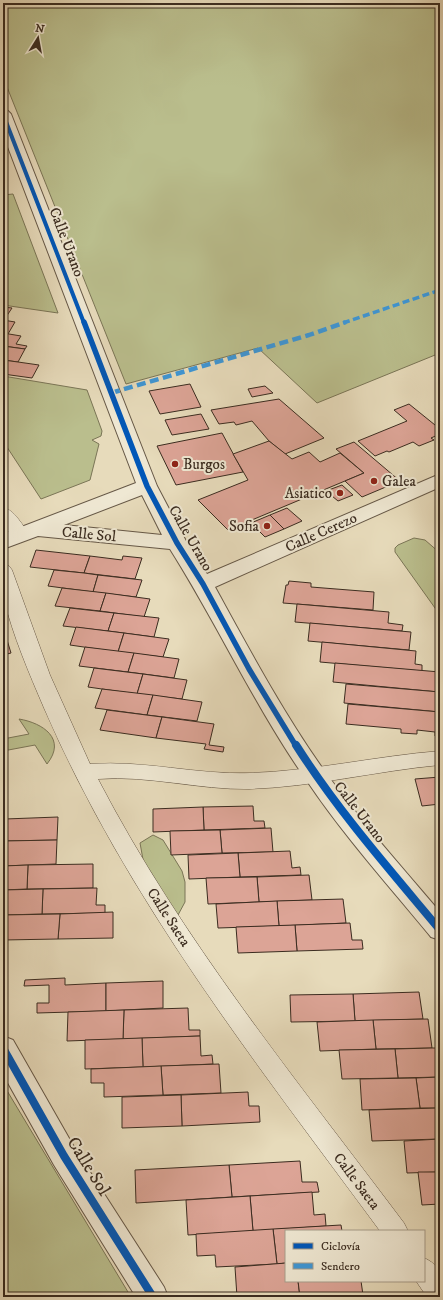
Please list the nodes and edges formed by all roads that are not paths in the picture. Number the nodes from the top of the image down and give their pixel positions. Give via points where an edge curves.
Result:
1 (3, 114) edge
2 (440, 480) edge
3 (147, 486) junction
4 (3, 513) edge
5 (20, 535) edge
6 (177, 543) junction
7 (3, 570) edge
8 (203, 584) junction
9 (440, 758) edge
10 (84, 772) junction
11 (315, 775) junction
12 (440, 930) edge
13 (3, 1048) edge
14 (394, 1230) edge
15 (425, 1271) edge
16 (440, 1293) edge
17 (153, 1297) edge

1 - 3 street, Calle Urano
2 - 8 street, Calle Cerezo
3 - 5 street
3 - 6 street, Calle Urano
4 - 5 lane
5 - 6 street, Calle Sol
6 - 8 street, Calle Urano
7 - 10 lane, Calle Saeta via 31,652
8 - 11 street, Calle Urano via 274,712
9 - 11 lane
10 - 11 lane via 130,770 203,779 250,781
10 - 14 lane, Calle Saeta via 133,862 198,962
11 - 12 street, Calle Urano via 361,836
13 - 17 street, Calle Sol via 64,1156
15 - 16 lane

